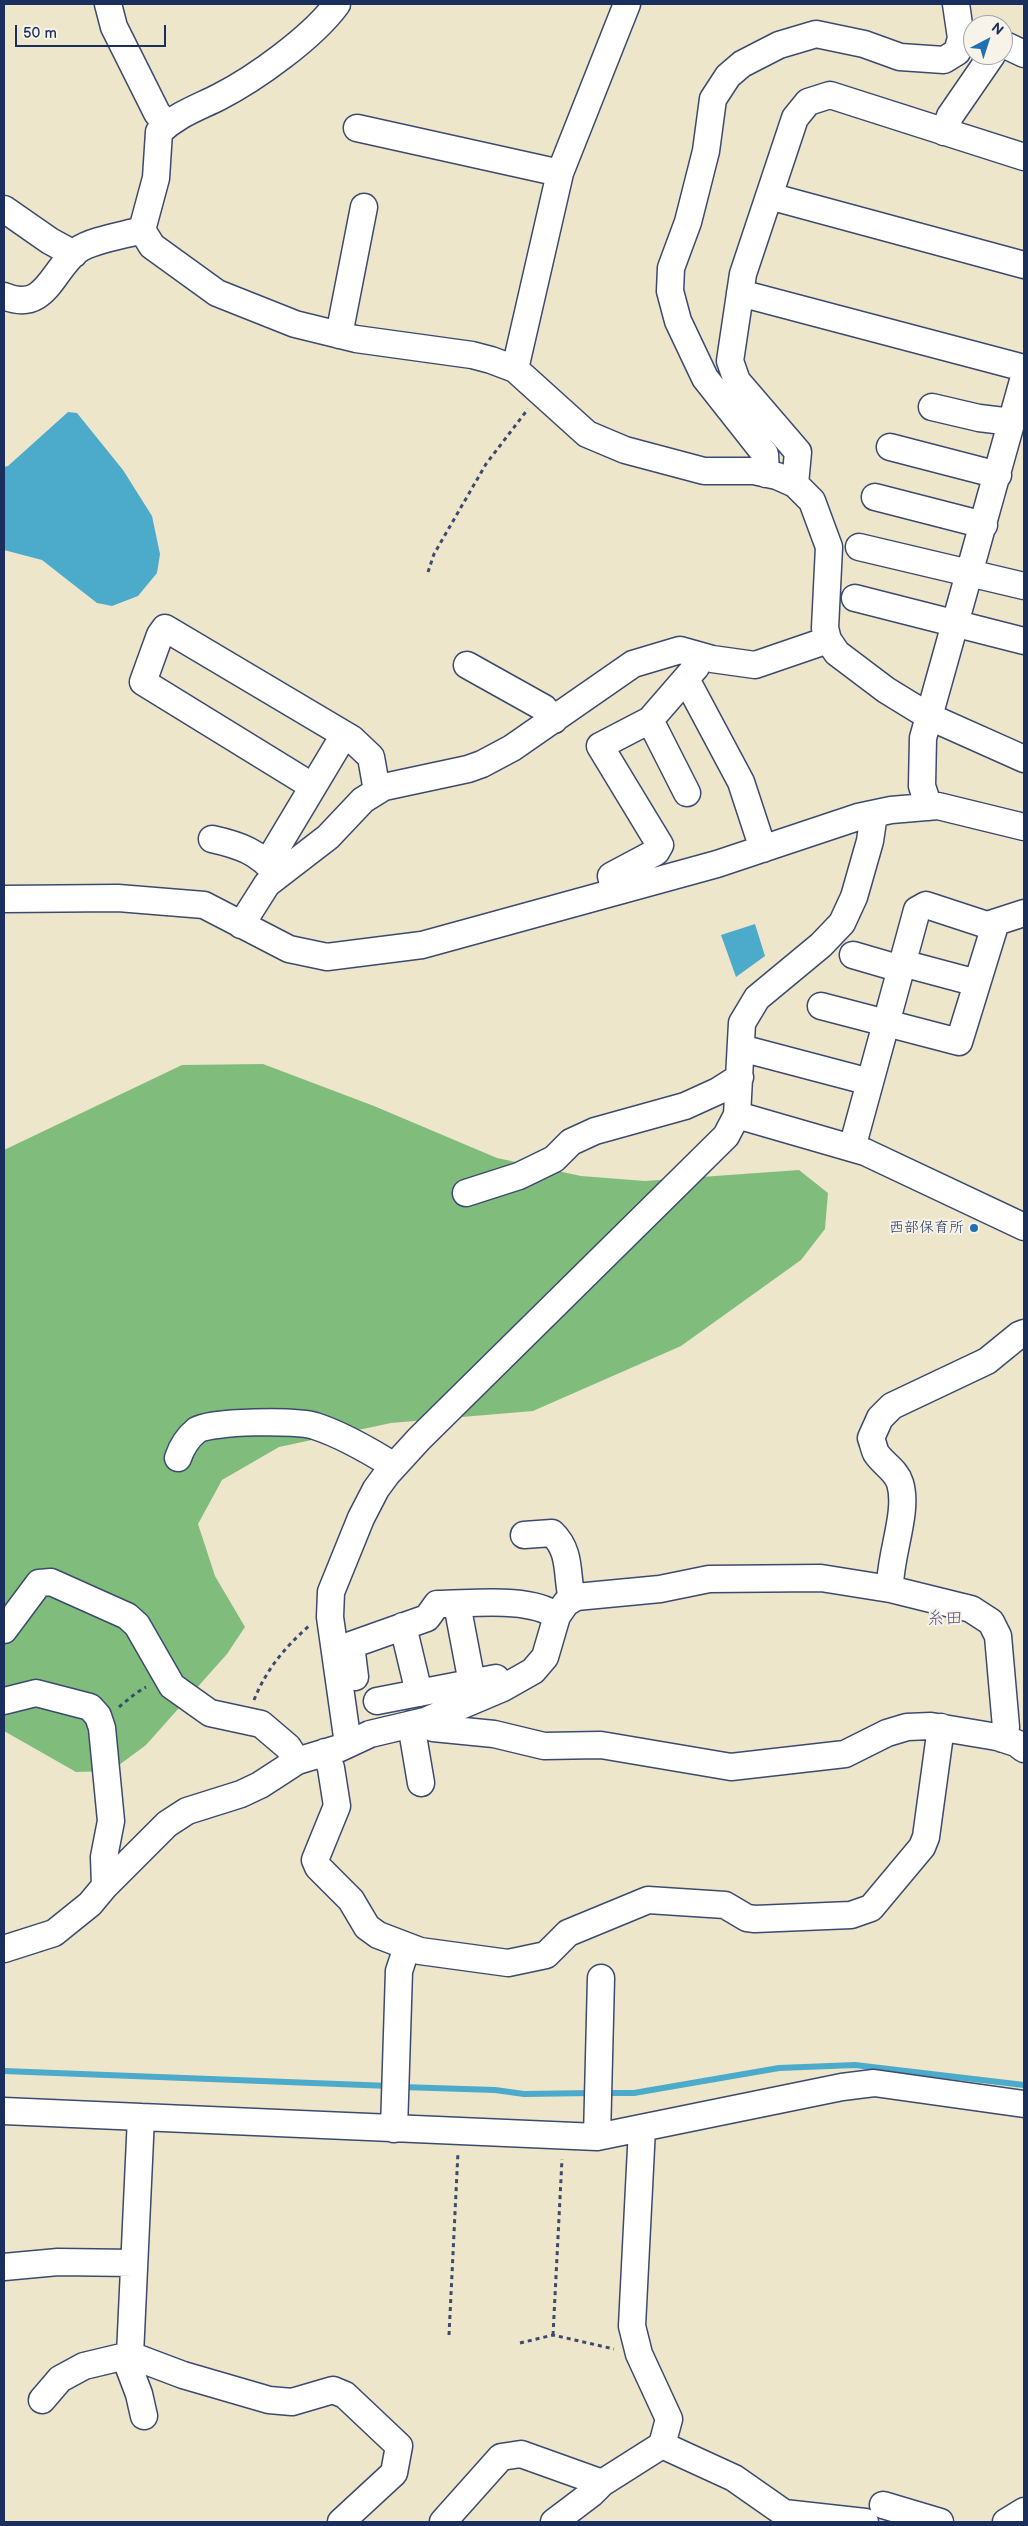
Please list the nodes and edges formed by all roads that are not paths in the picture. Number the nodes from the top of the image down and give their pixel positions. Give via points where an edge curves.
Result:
1 (108, 4) edge
2 (337, 4) edge
3 (627, 4) edge
4 (956, 4) edge
5 (985, 65) edge
6 (167, 124) junction
7 (357, 128) dead end
8 (944, 132) junction
9 (1024, 157) edge
10 (560, 174) junction
11 (769, 196) junction
12 (364, 207) dead end
13 (4, 209) edge
14 (142, 230) junction
15 (74, 254) junction
16 (1024, 265) edge
17 (740, 293) junction
18 (4, 296) edge
19 (339, 335) junction
20 (515, 369) junction
21 (1024, 377) edge
22 (932, 407) dead end
23 (1012, 422) junction
24 (890, 447) dead end
25 (766, 474) junction
26 (998, 475) junction
27 (795, 484) junction
28 (875, 497) dead end
29 (984, 525) junction
30 (859, 547) dead end
31 (971, 573) junction
32 (1024, 586) edge
33 (855, 598) dead end
34 (956, 624) junction
35 (828, 640) junction
36 (1024, 642) edge
37 (700, 656) junction
38 (467, 665) dead end
39 (686, 679) junction
40 (930, 717) junction
41 (554, 720) junction
42 (650, 720) junction
43 (344, 735) junction
44 (1024, 759) edge
45 (312, 786) junction
46 (377, 792) junction
47 (687, 793) dead end
48 (929, 807) junction
49 (874, 814) junction
50 (1024, 827) edge
51 (212, 839) dead end
52 (763, 849) junction
53 (273, 869) junction
54 (615, 892) junction
55 (4, 899) edge
56 (1024, 913) edge
57 (996, 922) junction
58 (241, 925) junction
59 (853, 955) dead end
60 (902, 966) junction
61 (977, 983) junction
62 (821, 1006) dead end
63 (886, 1022) junction
64 (741, 1048) junction
65 (740, 1077) junction
66 (870, 1082) junction
67 (736, 1116) junction
68 (852, 1148) junction
69 (466, 1193) dead end
70 (1024, 1227) edge
71 (1024, 1333) edge
72 (178, 1458) dead end
73 (394, 1466) junction
74 (524, 1535) dead end
75 (890, 1589) junction
76 (457, 1604) junction
77 (564, 1607) junction
78 (403, 1626) junction
79 (4, 1630) edge
80 (516, 1681) junction
81 (472, 1683) junction
82 (419, 1693) junction
83 (4, 1701) edge
84 (378, 1701) dead end
85 (418, 1723) junction
86 (941, 1727) junction
87 (1014, 1744) edge
88 (345, 1745) junction
89 (297, 1761) junction
90 (421, 1783) dead end
91 (105, 1886) junction
92 (407, 1947) junction
93 (4, 1949) edge
94 (601, 1978) dead end
95 (1024, 2104) edge
96 (4, 2111) edge
97 (141, 2117) junction
98 (642, 2128) junction
99 (394, 2129) junction
100 (597, 2137) junction
101 (134, 2263) junction
102 (4, 2267) edge
103 (127, 2356) junction
104 (42, 2400) dead end
105 (144, 2416) dead end
106 (662, 2445) junction
107 (602, 2483) junction
108 (1024, 2511) edge
109 (874, 2514) edge
110 (785, 2517) edge
111 (341, 2522) edge
112 (443, 2522) edge
113 (554, 2522) edge
114 (940, 2522) edge
115 (1006, 2522) edge

1 - 6 street via 114,27 157,114
2 - 6 street via 304,37 262,70
3 - 10 street
4 - 25 street via 961,38 957,52 944,60 900,57 864,44 816,34 779,45 742,64 728,76 713,99 706,151 690,214 671,268 670,291 678,322 705,378 765,454
5 - 8 street via 950,116
6 - 14 street via 160,132 156,178
7 - 10 street
8 - 9 street
8 - 11 street via 830,95 808,102 795,118
10 - 20 street
11 - 16 street
11 - 17 street via 743,274
12 - 19 street
13 - 15 street
14 - 15 street via 86,246
14 - 19 street via 152,246 217,293 295,324
15 - 18 street via 34,298 16,302
17 - 21 street
17 - 27 street via 730,361 737,381 798,452
19 - 20 street via 472,356
20 - 25 street via 587,434 625,450 704,471
21 - 23 street
22 - 23 street
23 - 26 street
24 - 26 street
25 - 27 street
26 - 29 street
27 - 35 street via 812,501 829,547 825,628
28 - 29 street
29 - 31 street
30 - 31 street
31 - 32 street
31 - 34 street
33 - 34 street
34 - 36 street
34 - 40 street
35 - 37 street via 755,665
35 - 40 street via 837,652 886,690
37 - 39 street
37 - 41 street via 680,650 633,664
38 - 41 street via 544,708
39 - 42 street
39 - 52 street via 740,782
40 - 44 street
40 - 48 street via 923,738 922,786
41 - 46 street via 512,748 475,767 384,787
42 - 47 street
42 - 54 street via 600,746 660,845 656,852 610,876
43 - 45 street
43 - 45 street via 165,628 160,634 143,682
43 - 46 street via 371,757
45 - 53 street
46 - 53 street via 363,800 328,837
48 - 49 street
48 - 50 street via 938,806
49 - 52 street
49 - 64 street via 854,897 842,923 821,945 757,998 742,1023
51 - 53 street via 239,845
52 - 54 street
53 - 58 street
54 - 58 street via 422,945 327,957 290,949
55 - 58 street via 118,898 204,906
56 - 57 street
57 - 60 street via 987,925 926,905 917,910
57 - 61 street
59 - 60 street
60 - 61 street
60 - 63 street
61 - 63 street via 959,1042
62 - 63 street
63 - 66 street
64 - 65 street
64 - 66 street
65 - 67 street
65 - 69 street via 685,1106 595,1131 571,1142 554,1159 519,1176
66 - 68 street
67 - 68 street
67 - 73 street via 726,1136
68 - 70 street
71 - 75 street via 987,1361 892,1406 880,1418 872,1438 876,1453 891,1467 900,1482 902,1500 889,1574
72 - 73 street via 184,1443 199,1429 219,1424 292,1423 314,1426
73 - 88 street via 376,1489 361,1518 331,1592
74 - 77 street via 552,1533 567,1556 568,1585
75 - 77 street via 821,1578 709,1579
75 - 87 street via 971,1609 991,1622 998,1636 1006,1727
76 - 77 street
76 - 78 street via 437,1604 427,1618
76 - 81 street
77 - 80 street via 545,1657 533,1671
78 - 82 street
78 - 88 street via 351,1645
79 - 89 street via 39,1583 51,1582 127,1616 137,1625 171,1684 210,1713 261,1724 288,1747
80 - 81 street via 511,1675
80 - 85 street
81 - 82 street
82 - 84 street
83 - 91 street via 36,1693 90,1707 98,1716 111,1821 104,1857
85 - 86 street via 433,1728 494,1734 544,1746 601,1745 731,1767 845,1754 907,1726
85 - 88 street via 370,1734
85 - 90 street
86 - 87 street
86 - 92 street via 926,1837 871,1908 851,1915 755,1920 726,1905 648,1900 568,1933 546,1955 508,1963
88 - 89 street
88 - 92 street via 331,1768 337,1806 315,1860 351,1900 366,1927
89 - 91 street via 260,1785 187,1811 167,1824
91 - 93 street via 90,1904 54,1933
92 - 99 street via 399,1970
94 - 100 street
95 - 98 street via 874,2083
96 - 97 street
97 - 99 street
97 - 101 street
98 - 100 street
98 - 106 street via 632,2326 639,2354 669,2419
99 - 100 street
101 - 102 street via 58,2262
101 - 103 street
103 - 104 street via 84,2366 60,2379
103 - 105 street
103 - 111 street via 269,2400 292,2402 333,2390 345,2395 399,2446 394,2473
106 - 107 street
106 - 110 street via 734,2478
107 - 112 street via 521,2454 501,2457
107 - 113 street
108 - 115 street
109 - 110 street
109 - 114 street

